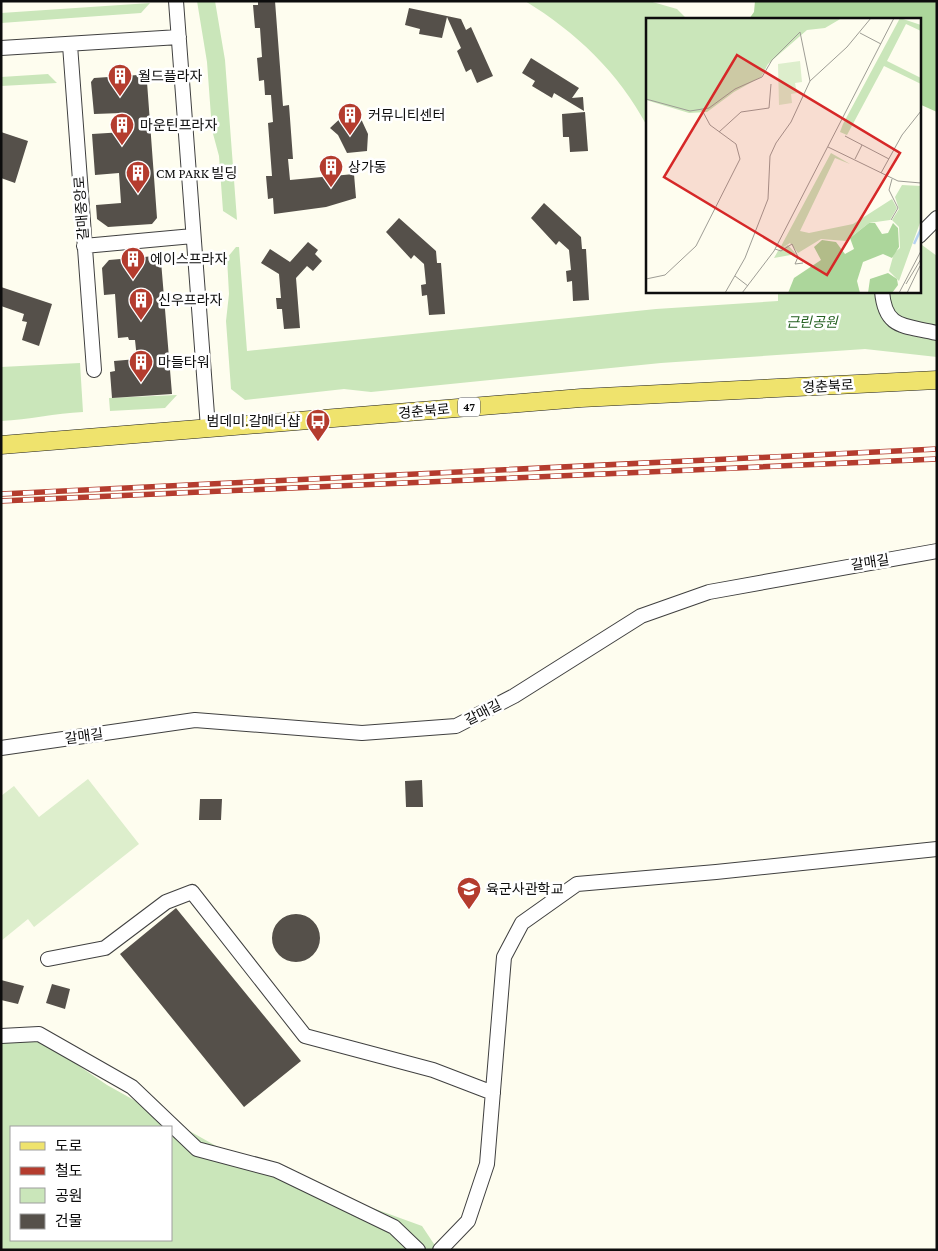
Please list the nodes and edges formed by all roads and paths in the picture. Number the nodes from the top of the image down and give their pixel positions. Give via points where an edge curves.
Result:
1 (176, 1) edge
2 (179, 37) junction
3 (70, 45) junction
4 (1, 48) edge
5 (937, 218) edge
6 (920, 235) edge
7 (193, 236) junction
8 (84, 246) junction
9 (882, 292) edge
10 (937, 333) edge
11 (94, 370) dead end
12 (937, 380) edge
13 (208, 428) junction
14 (1, 445) edge
15 (937, 551) edge
16 (1, 748) edge
17 (937, 850) edge
18 (48, 960) dead end
19 (1, 1036) edge
20 (493, 1093) junction
21 (418, 1250) edge
22 (440, 1250) edge

1 - 2 street
2 - 3 street
2 - 7 street
3 - 4 street
3 - 8 street, 갈매중앙로
5 - 6 street
7 - 8 street
7 - 13 street
8 - 11 street, 갈매중앙로
9 - 10 street via 888,316 895,323
12 - 13 main road, 경춘북로 / 47 via 580,398
13 - 14 main road, 경춘북로 / 47
15 - 16 street, 갈매길 via 709,592 641,616 514,696 456,726 362,733 195,720
17 - 20 street via 577,884 522,922 504,957
18 - 20 street via 104,948 166,902 192,892 305,1036 432,1070
19 - 21 street via 39,1034 132,1087 197,1149 276,1170 394,1227
20 - 22 street via 486,1164 468,1222

